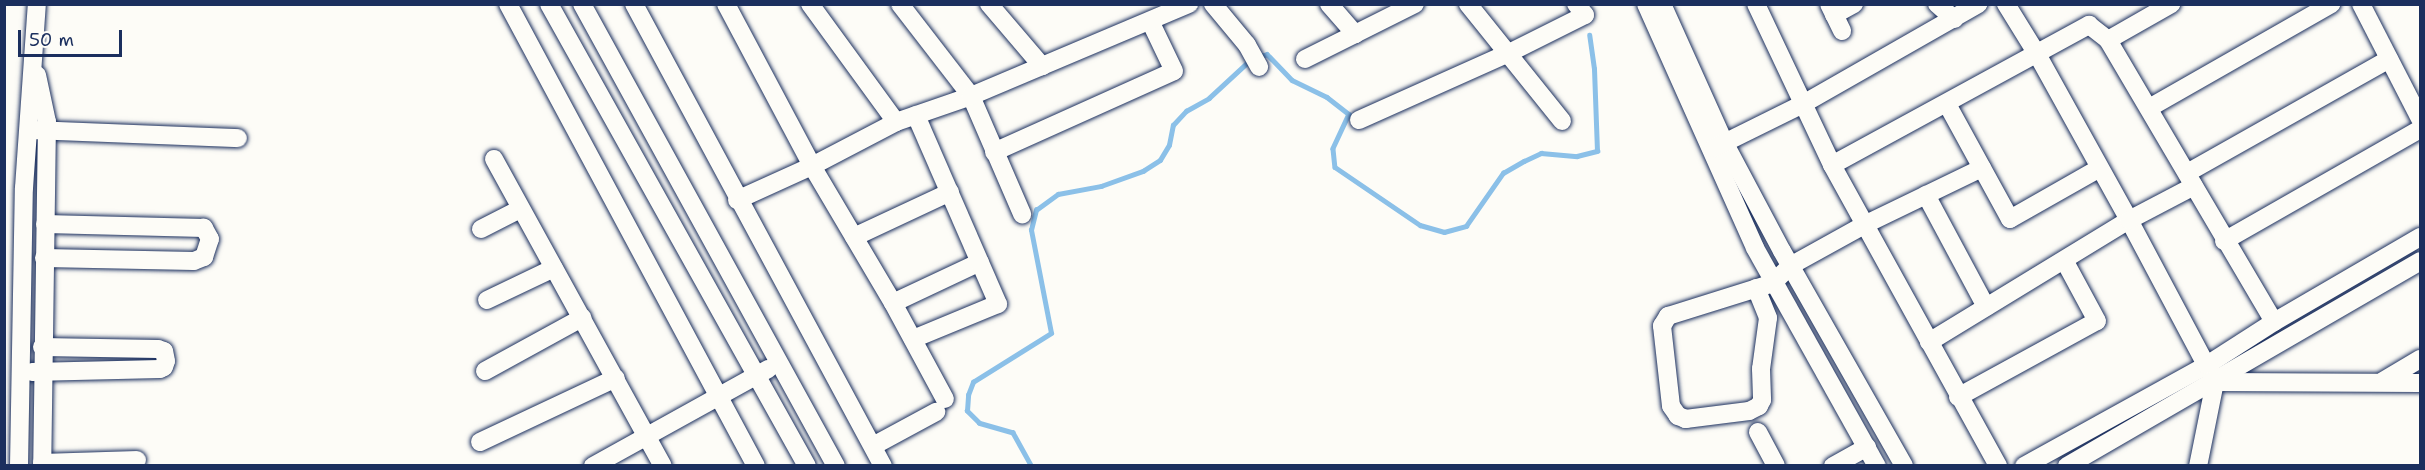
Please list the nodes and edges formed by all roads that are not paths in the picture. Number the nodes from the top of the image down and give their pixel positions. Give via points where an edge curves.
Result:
1 (37, 4) edge
2 (508, 4) edge
3 (549, 4) edge
4 (582, 4) edge
5 (634, 4) edge
6 (810, 4) edge
7 (900, 4) edge
8 (989, 4) edge
9 (1188, 4) edge
10 (1213, 4) edge
11 (1329, 4) edge
12 (1415, 4) edge
13 (1468, 4) edge
14 (1576, 4) edge
15 (1756, 4) edge
16 (1854, 4) edge
17 (1937, 4) edge
18 (1978, 4) edge
19 (2006, 4) edge
20 (2171, 4) edge
21 (2331, 4) edge
22 (2361, 4) edge
23 (733, 6) edge
24 (1652, 6) edge
25 (1835, 17) edge
26 (1954, 20) junction
27 (1150, 21) junction
28 (1355, 34) junction
29 (2108, 40) junction
30 (1509, 53) junction
31 (2037, 54) junction
32 (1305, 58) dead end
33 (2389, 59) junction
34 (1042, 66) junction
35 (1259, 67) dead end
36 (629, 86) junction
37 (970, 96) junction
38 (602, 101) junction
39 (1803, 104) junction
40 (1947, 104) junction
41 (2149, 108) junction
42 (916, 115) junction
43 (2421, 119) edge
44 (1359, 120) dead end
45 (1562, 121) dead end
46 (896, 122) junction
47 (2421, 129) edge
48 (36, 130) junction
49 (238, 138) dead end
50 (1717, 146) junction
51 (994, 152) junction
52 (494, 159) dead end
53 (1832, 165) junction
54 (812, 166) junction
55 (1982, 168) junction
56 (2098, 169) junction
57 (2190, 180) junction
58 (950, 192) junction
59 (1926, 195) junction
60 (737, 200) junction
61 (520, 209) junction
62 (1022, 214) dead end
63 (2129, 220) junction
64 (45, 224) junction
65 (1864, 225) junction
66 (481, 229) dead end
67 (854, 237) junction
68 (2421, 237) edge
69 (2224, 241) junction
70 (44, 258) junction
71 (2064, 260) junction
72 (2421, 261) edge
73 (980, 262) junction
74 (1790, 266) junction
75 (554, 268) junction
76 (1764, 285) junction
77 (487, 300) dead end
78 (893, 303) junction
79 (1986, 307) junction
80 (13, 316) edge
81 (43, 316) junction
82 (582, 318) junction
83 (2274, 322) junction
84 (913, 339) junction
85 (1929, 342) junction
86 (42, 347) junction
87 (2421, 359) edge
88 (781, 364) junction
89 (2206, 365) junction
90 (43, 371) junction
91 (485, 371) dead end
92 (757, 373) junction
93 (616, 378) junction
94 (2382, 381) junction
95 (2215, 382) junction
96 (2421, 382) edge
97 (15, 383) edge
98 (720, 394) junction
99 (1958, 397) junction
100 (1758, 432) dead end
101 (12, 435) edge
102 (42, 435) junction
103 (648, 435) junction
104 (480, 442) dead end
105 (873, 446) junction
106 (1867, 447) junction
107 (137, 460) dead end
108 (42, 464) edge
109 (19, 465) edge
110 (593, 465) edge
111 (663, 465) edge
112 (756, 465) edge
113 (807, 465) edge
114 (836, 465) edge
115 (884, 465) edge
116 (1776, 465) edge
117 (1833, 465) edge
118 (1878, 465) edge
119 (1904, 465) edge
120 (1998, 465) edge
121 (2024, 465) edge
122 (2067, 465) edge
123 (2198, 465) edge

1 - 48 street via 34,58 47,122
2 - 98 street
3 - 38 street
4 - 36 street
5 - 60 street
6 - 46 street
7 - 37 street
8 - 34 street
9 - 27 street
10 - 35 street via 1247,45
11 - 28 street
12 - 28 street
13 - 30 street
14 - 30 street via 1585,15
15 - 39 street
16 - 25 street
17 - 26 street
18 - 26 street
19 - 31 street
20 - 29 street
21 - 41 street
22 - 33 street
23 - 54 street
24 - 50 street
26 - 39 street
27 - 34 street
27 - 51 street via 1174,71
28 - 32 street
29 - 31 street via 2089,25
29 - 41 street
30 - 44 street
30 - 45 street
31 - 40 street
31 - 56 street
33 - 43 street
33 - 57 street
34 - 37 street
36 - 38 street
36 - 88 street
37 - 42 street
37 - 51 street
38 - 92 street
39 - 50 street
39 - 53 street
40 - 53 street
40 - 55 street
41 - 57 street
42 - 46 street
42 - 58 street
46 - 54 street
47 - 69 street
48 - 49 street
48 - 64 street
48 - 80 street
50 - 74 street
50 - 76 street
51 - 62 street
52 - 61 street
53 - 65 street
54 - 60 street
54 - 67 street
55 - 56 street via 2010,219
55 - 59 street
56 - 63 street
57 - 63 street
57 - 69 street
58 - 67 street
58 - 73 street
59 - 65 street
59 - 79 street
60 - 105 street
61 - 66 street
61 - 75 street
63 - 71 street
63 - 89 street
64 - 70 street
64 - 70 street via 204,228 210,239 204,258 194,261
65 - 74 street
65 - 85 street
67 - 78 street
68 - 83 street
69 - 83 street
70 - 81 street
71 - 79 street
71 - 99 street via 2097,321
72 - 95 street
73 - 78 street
73 - 84 street via 998,304
74 - 76 street
74 - 119 street
75 - 77 street
75 - 82 street
76 - 76 street via 1663,320 1671,406 1678,416 1686,419 1749,411 1759,406 1768,318
76 - 106 street
78 - 84 street
79 - 85 street
80 - 81 street
80 - 97 street
81 - 86 street
82 - 91 street
82 - 93 street
83 - 89 street
84 - 105 street via 941,405
85 - 99 street
86 - 90 street
86 - 90 street via 158,349 164,351 166,361 160,369
87 - 94 street
88 - 92 street
88 - 114 street
89 - 95 street
89 - 121 street
90 - 97 street
90 - 102 street
92 - 98 street
92 - 113 street
93 - 103 street
93 - 104 street
94 - 95 street
94 - 96 street
95 - 122 street
95 - 123 street
97 - 101 street
98 - 103 street
98 - 112 street
99 - 120 street
100 - 116 street
101 - 102 street
101 - 109 street
102 - 108 street
103 - 110 street
103 - 111 street
105 - 115 street
106 - 117 street
106 - 118 street
107 - 108 street

